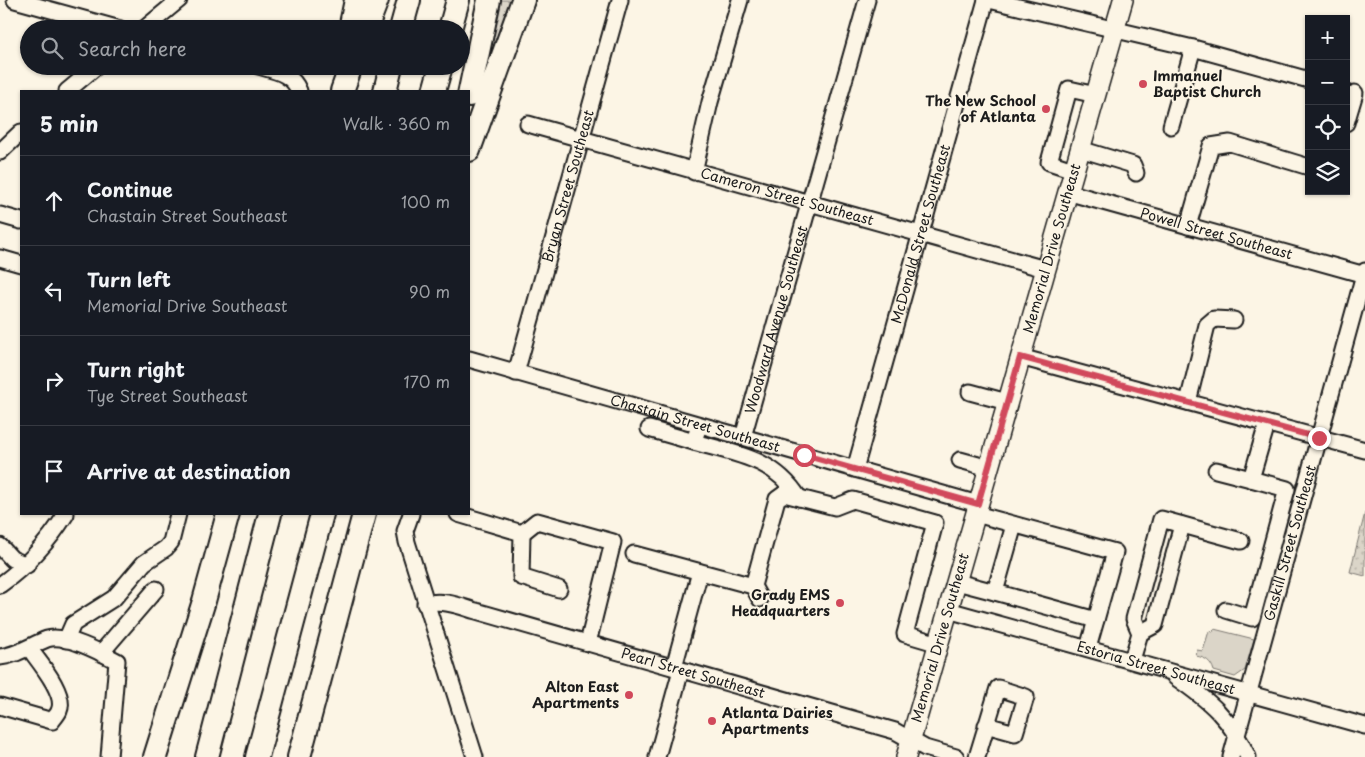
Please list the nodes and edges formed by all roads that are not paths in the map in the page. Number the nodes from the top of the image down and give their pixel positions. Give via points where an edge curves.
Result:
1 (15, 0) edge
2 (179, 0) edge
3 (356, 0) edge
4 (377, 0) edge
5 (409, 0) edge
6 (458, 0) edge
7 (489, 0) edge
8 (523, 0) edge
9 (620, 0) edge
10 (740, 0) edge
11 (867, 0) edge
12 (988, 0) edge
13 (1123, 0) edge
14 (87, 20) edge
15 (155, 20) edge
16 (352, 20) edge
17 (369, 20) edge
18 (403, 20) edge
19 (452, 20) edge
20 (1115, 29) junction
21 (1193, 48) junction
22 (87, 75) edge
23 (284, 75) edge
24 (343, 75) edge
25 (347, 75) edge
26 (389, 75) edge
27 (438, 75) edge
28 (1305, 79) edge
29 (298, 88) edge
30 (68, 90) edge
31 (340, 90) edge
32 (340, 90) edge
33 (385, 90) edge
34 (434, 90) edge
35 (470, 90) edge
36 (1355, 93) edge
37 (1096, 95) junction
38 (1350, 110) edge
39 (528, 124) dead end
40 (1171, 126) dead end
41 (20, 133) edge
42 (582, 140) junction
43 (470, 147) edge
44 (1080, 149) junction
45 (0, 152) edge
46 (1305, 166) edge
47 (1073, 170) junction
48 (694, 172) junction
49 (1136, 173) dead end
50 (1067, 192) junction
51 (809, 204) junction
52 (0, 215) edge
53 (20, 221) edge
54 (1188, 226) junction
55 (921, 235) junction
56 (0, 258) edge
57 (20, 264) edge
58 (1045, 269) junction
59 (1365, 273) edge
60 (1234, 320) dead end
61 (1020, 357) junction
62 (470, 360) edge
63 (516, 373) junction
64 (970, 392) dead end
65 (1007, 402) junction
66 (1188, 402) junction
67 (1267, 424) junction
68 (699, 425) junction
69 (649, 429) dead end
70 (743, 438) junction
71 (1319, 438) junction
72 (694, 442) junction
73 (1365, 450) edge
74 (960, 460) dead end
75 (989, 468) junction
76 (855, 469) junction
77 (1216, 470) dead end
78 (1251, 479) junction
79 (799, 498) junction
80 (977, 509) junction
81 (65, 515) edge
82 (178, 515) edge
83 (228, 515) edge
84 (270, 515) edge
85 (322, 515) edge
86 (364, 515) edge
87 (411, 515) edge
88 (462, 515) edge
89 (1014, 525) junction
90 (1182, 525) junction
91 (522, 532) junction
92 (1241, 541) dead end
93 (0, 546) edge
94 (634, 554) dead end
95 (27, 565) junction
96 (700, 572) junction
97 (957, 582) junction
98 (0, 585) edge
99 (156, 589) dead end
100 (558, 589) dead end
101 (995, 592) junction
102 (204, 600) junction
103 (425, 604) junction
104 (948, 610) junction
105 (1226, 610) dead end
106 (1096, 620) junction
107 (1140, 633) junction
108 (66, 640) junction
109 (588, 642) junction
110 (939, 644) junction
111 (30, 648) junction
112 (1088, 648) junction
113 (328, 652) junction
114 (101, 653) junction
115 (0, 657) edge
116 (1132, 660) junction
117 (677, 668) junction
118 (1164, 669) junction
119 (1248, 693) junction
120 (0, 706) edge
121 (986, 725) dead end
122 (1365, 726) edge
123 (1237, 735) junction
124 (909, 749) edge
125 (109, 757) edge
126 (154, 757) edge
127 (170, 757) edge
128 (207, 757) edge
129 (257, 757) edge
130 (299, 757) edge
131 (312, 757) edge
132 (475, 757) edge
133 (657, 757) edge
134 (956, 757) edge
135 (977, 757) edge
136 (1231, 757) edge
137 (1248, 757) edge

1 - 14 street
2 - 15 street
3 - 16 highway
4 - 17 highway
5 - 18 highway
6 - 19 highway
7 - 35 highway
8 - 43 highway
9 - 42 street, Bryan Street Southeast
10 - 48 street via 710,102
11 - 51 street, Woodward Avenue Southeast
12 - 20 street
12 - 55 street, McDonald Street Southeast
13 - 20 main road, Memorial Drive Southeast
20 - 21 street
20 - 37 main road, Memorial Drive Southeast
21 - 28 street
21 - 40 street
22 - 30 street
23 - 29 street
24 - 31 highway
25 - 32 highway
26 - 33 highway
27 - 34 highway
36 - 38 street
37 - 44 main road, Memorial Drive Southeast
37 - 47 street via 1069,89 1049,162
39 - 42 street, Cameron Street Southeast
41 - 45 street
42 - 48 street, Cameron Street Southeast
42 - 63 street, Bryan Street Southeast
44 - 47 main road, Memorial Drive Southeast
44 - 49 street via 1133,165
46 - 54 street via 1230,143 1211,146
47 - 50 main road, Memorial Drive Southeast
48 - 51 street, Cameron Street Southeast
50 - 54 street, Powell Street Southeast
50 - 58 main road, Memorial Drive Southeast
51 - 55 street, Cameron Street Southeast
51 - 70 street, Woodward Avenue Southeast
52 - 53 street
54 - 59 street, Powell Street Southeast
55 - 58 street, Cameron Street Southeast
55 - 76 street, McDonald Street Southeast
56 - 57 street
58 - 61 main road, Memorial Drive Southeast
59 - 71 street, Gaskill Street Southeast
60 - 66 street via 1214,319 1207,325
61 - 65 main road, Memorial Drive Southeast
61 - 66 street
62 - 63 street, Chastain Street Southeast
63 - 68 street, Chastain Street Southeast
64 - 65 street
65 - 75 main road, Memorial Drive Southeast
66 - 67 street
67 - 71 street
67 - 78 street
68 - 70 street, Chastain Street Southeast
68 - 72 street
69 - 72 street
70 - 76 street, Chastain Street Southeast
71 - 73 street
71 - 119 street, Gaskill Street Southeast
72 - 79 street via 760,461 778,472
74 - 75 street
75 - 80 main road, Memorial Drive Southeast
76 - 80 street, Chastain Street Southeast
77 - 78 street
78 - 105 street via 1287,489 1252,618
79 - 96 street via 784,494 777,499 756,593
79 - 110 street via 835,507 853,500 935,523 905,634
80 - 89 street, Chastain Street Southeast
80 - 97 main road, Memorial Drive Southeast
81 - 95 street
82 - 108 street via 171,542 166,548 144,564 114,598 73,624
83 - 102 highway
84 - 128 highway
85 - 129 highway
86 - 113 highway
87 - 103 street via 405,531
88 - 91 street
89 - 101 street
89 - 106 street, Chastain Street Southeast via 1116,552
90 - 92 street
90 - 107 street via 1155,625
90 - 107 street via 1161,520 1134,619
91 - 100 street via 521,577
91 - 109 street via 539,516 613,542
93 - 95 street via 12,560
94 - 96 street
95 - 98 street
96 - 117 street
97 - 101 street
97 - 104 main road, Memorial Drive Southeast
99 - 114 street
101 - 106 street
102 - 126 highway
102 - 127 highway
103 - 109 street, Pearl Street Southeast via 448,602
103 - 132 street
104 - 110 main road, Memorial Drive Southeast
104 - 112 street, Estoria Street Southeast
106 - 112 street
107 - 116 street
108 - 111 street via 49,638
108 - 114 street
109 - 117 street, Pearl Street Southeast
110 - 124 main road, Memorial Drive Southeast
111 - 115 street
111 - 120 street via 61,698 60,710 52,720
112 - 116 street, Estoria Street Southeast
113 - 130 highway
113 - 131 highway
114 - 125 street via 117,661
116 - 118 street, Estoria Street Southeast
117 - 124 street, Pearl Street Southeast via 895,731
117 - 133 street
118 - 119 street, Estoria Street Southeast
118 - 123 street via 1206,698
119 - 122 street, Estoria Street Southeast
119 - 123 street, Gaskill Street Southeast
121 - 135 street
123 - 136 street, Gaskill Street Southeast
123 - 137 street
124 - 134 street, Pearl Street Southeast via 925,748

